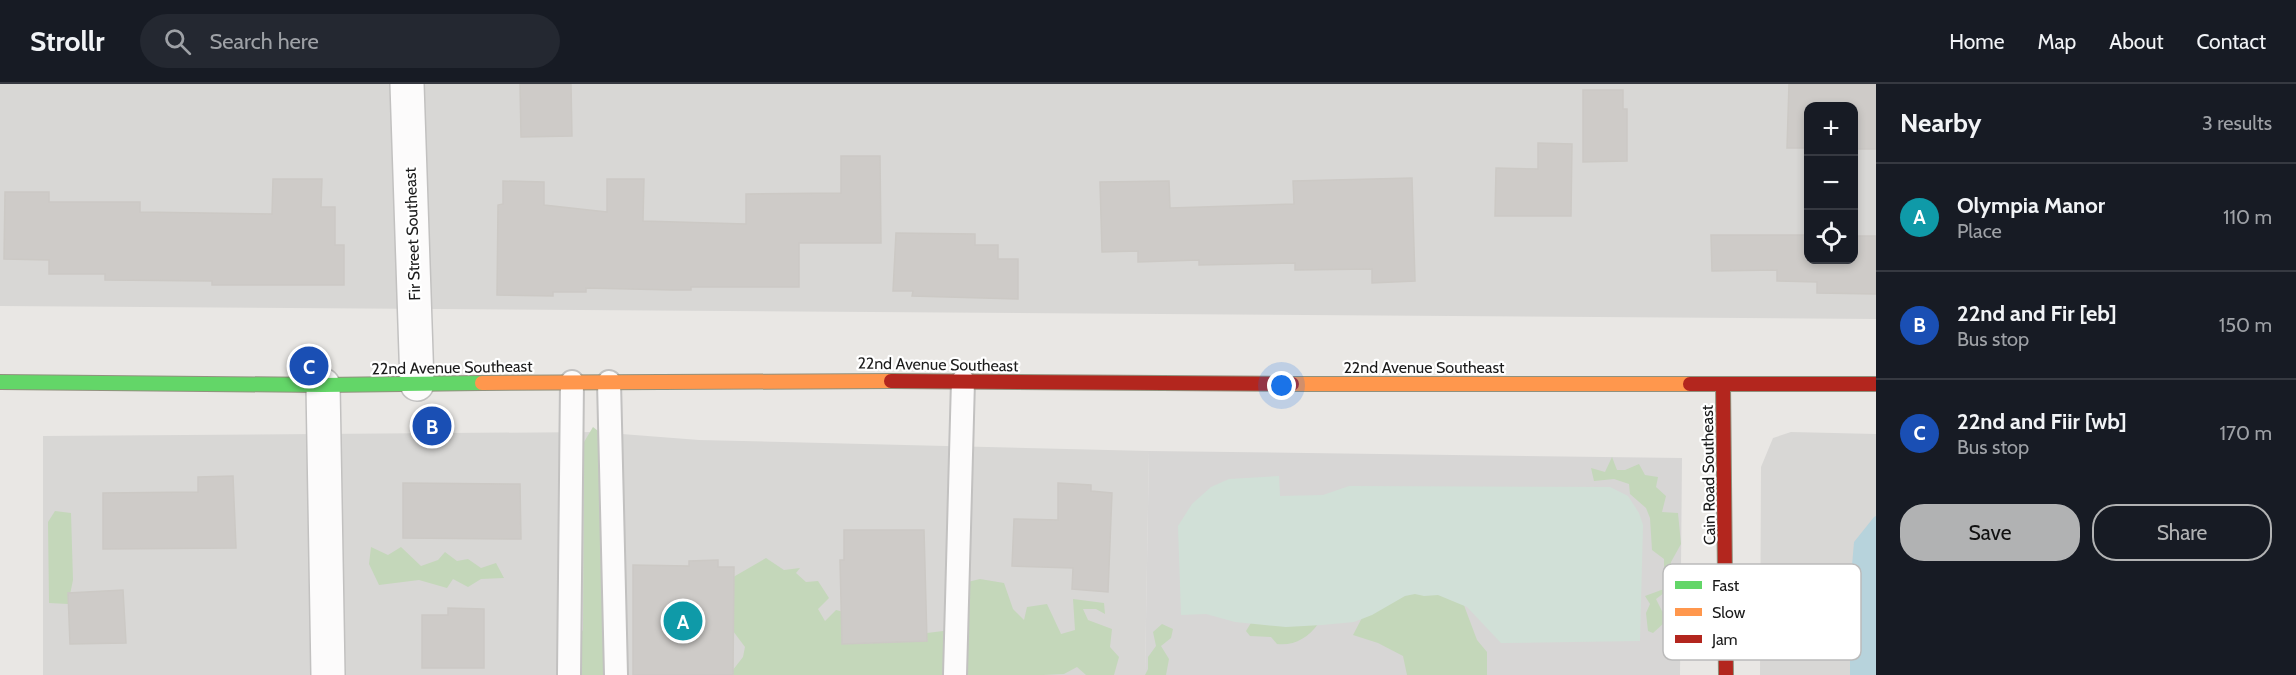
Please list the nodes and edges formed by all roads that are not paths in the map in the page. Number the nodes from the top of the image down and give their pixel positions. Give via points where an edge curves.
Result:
1 (407, 84) edge
2 (963, 381) junction
3 (0, 382) edge
4 (572, 382) junction
5 (609, 382) junction
6 (417, 384) junction
7 (1723, 384) junction
8 (1876, 384) edge
9 (323, 385) junction
10 (1725, 564) edge
11 (1726, 660) edge
12 (328, 675) edge
13 (569, 675) edge
14 (616, 675) edge
15 (955, 675) edge
16 (1726, 675) edge

1 - 6 street, Fir Street Southeast
2 - 5 street, 22nd Avenue Southeast
2 - 7 street, 22nd Avenue Southeast
2 - 15 lane
3 - 9 street, 22nd Avenue Southeast
4 - 5 street, 22nd Avenue Southeast
4 - 6 street, 22nd Avenue Southeast
4 - 13 lane
5 - 14 lane
6 - 9 street, 22nd Avenue Southeast
7 - 8 street, 22nd Avenue Southeast
7 - 10 street, Cain Road Southeast
9 - 12 street
11 - 16 street, Cain Road Southeast

